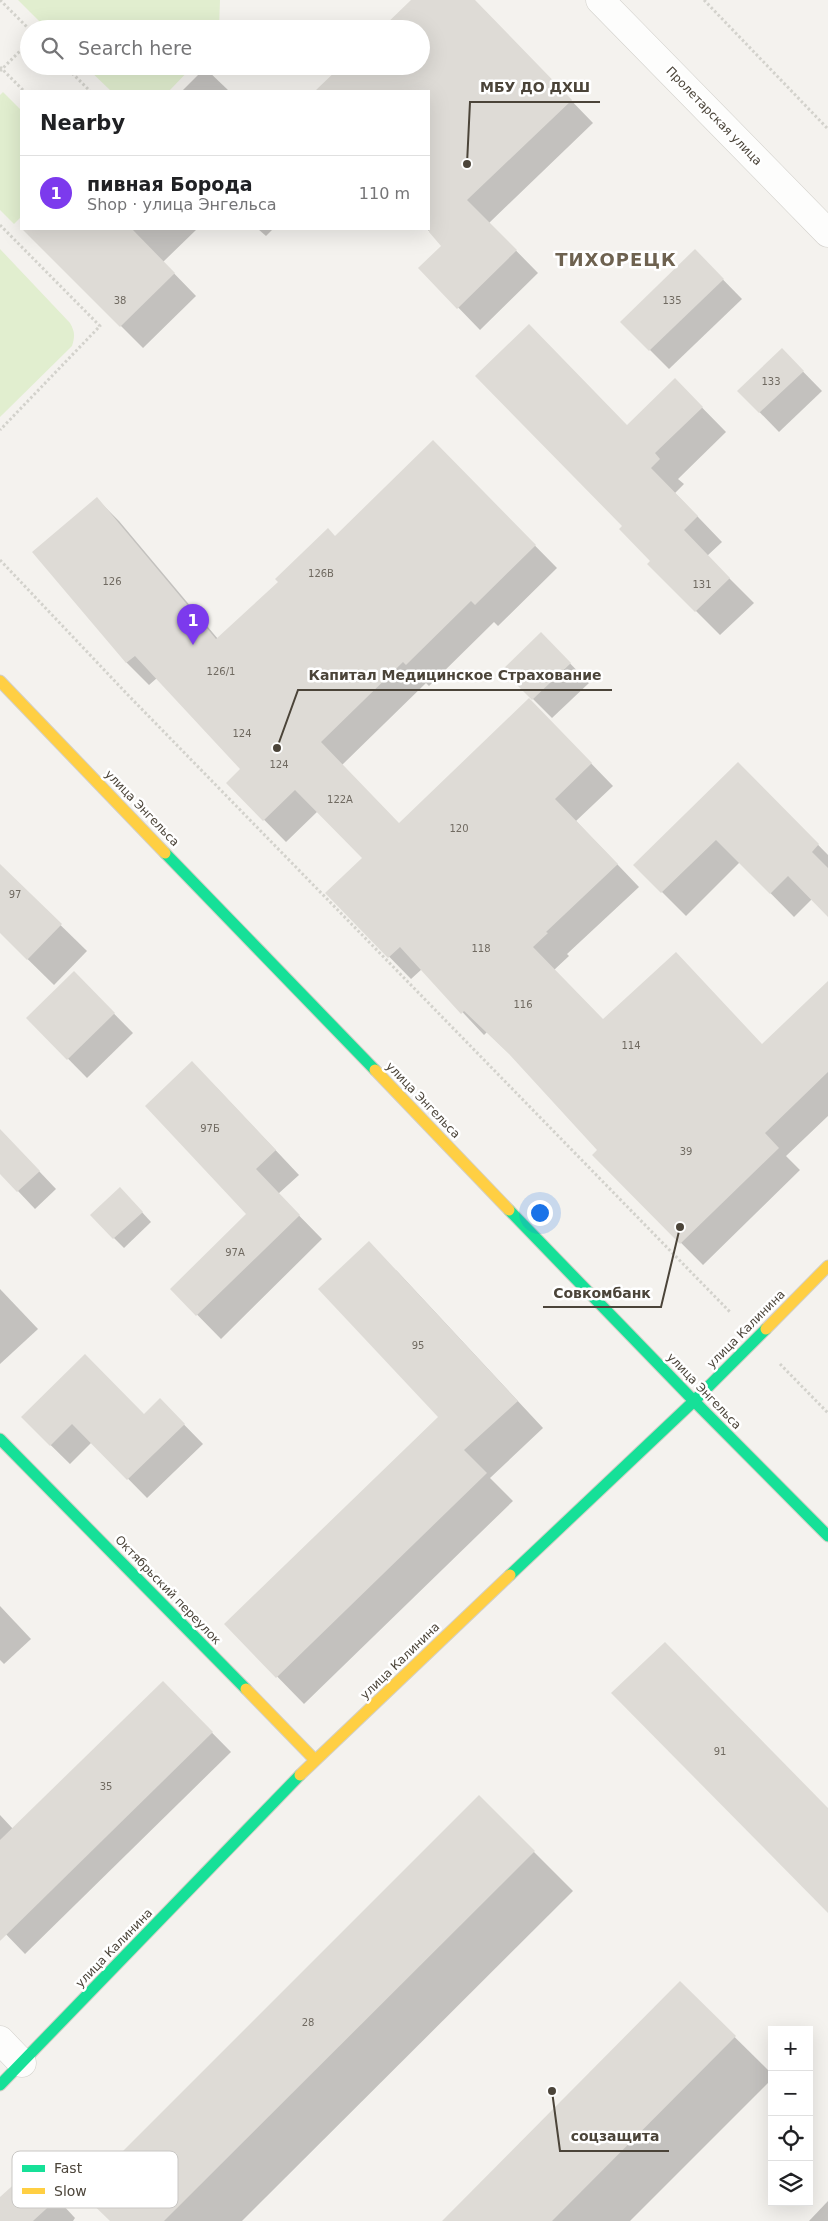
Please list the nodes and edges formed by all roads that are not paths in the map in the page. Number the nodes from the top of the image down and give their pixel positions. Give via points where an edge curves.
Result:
1 (600, 0) edge
2 (828, 233) edge
3 (0, 681) edge
4 (828, 1266) edge
5 (694, 1401) junction
6 (0, 1439) edge
7 (828, 1536) edge
8 (316, 1760) junction
9 (0, 2040) edge
10 (22, 2062) junction
11 (0, 2085) edge

1 - 2 street, Пролетарская улица
3 - 5 street, улица Энгельса
4 - 5 street, улица Калинина
5 - 7 street, улица Энгельса
5 - 8 street, улица Калинина
6 - 8 street, Октябрьский переулок
8 - 10 street, улица Калинина
9 - 10 street
10 - 11 street, улица Калинина

